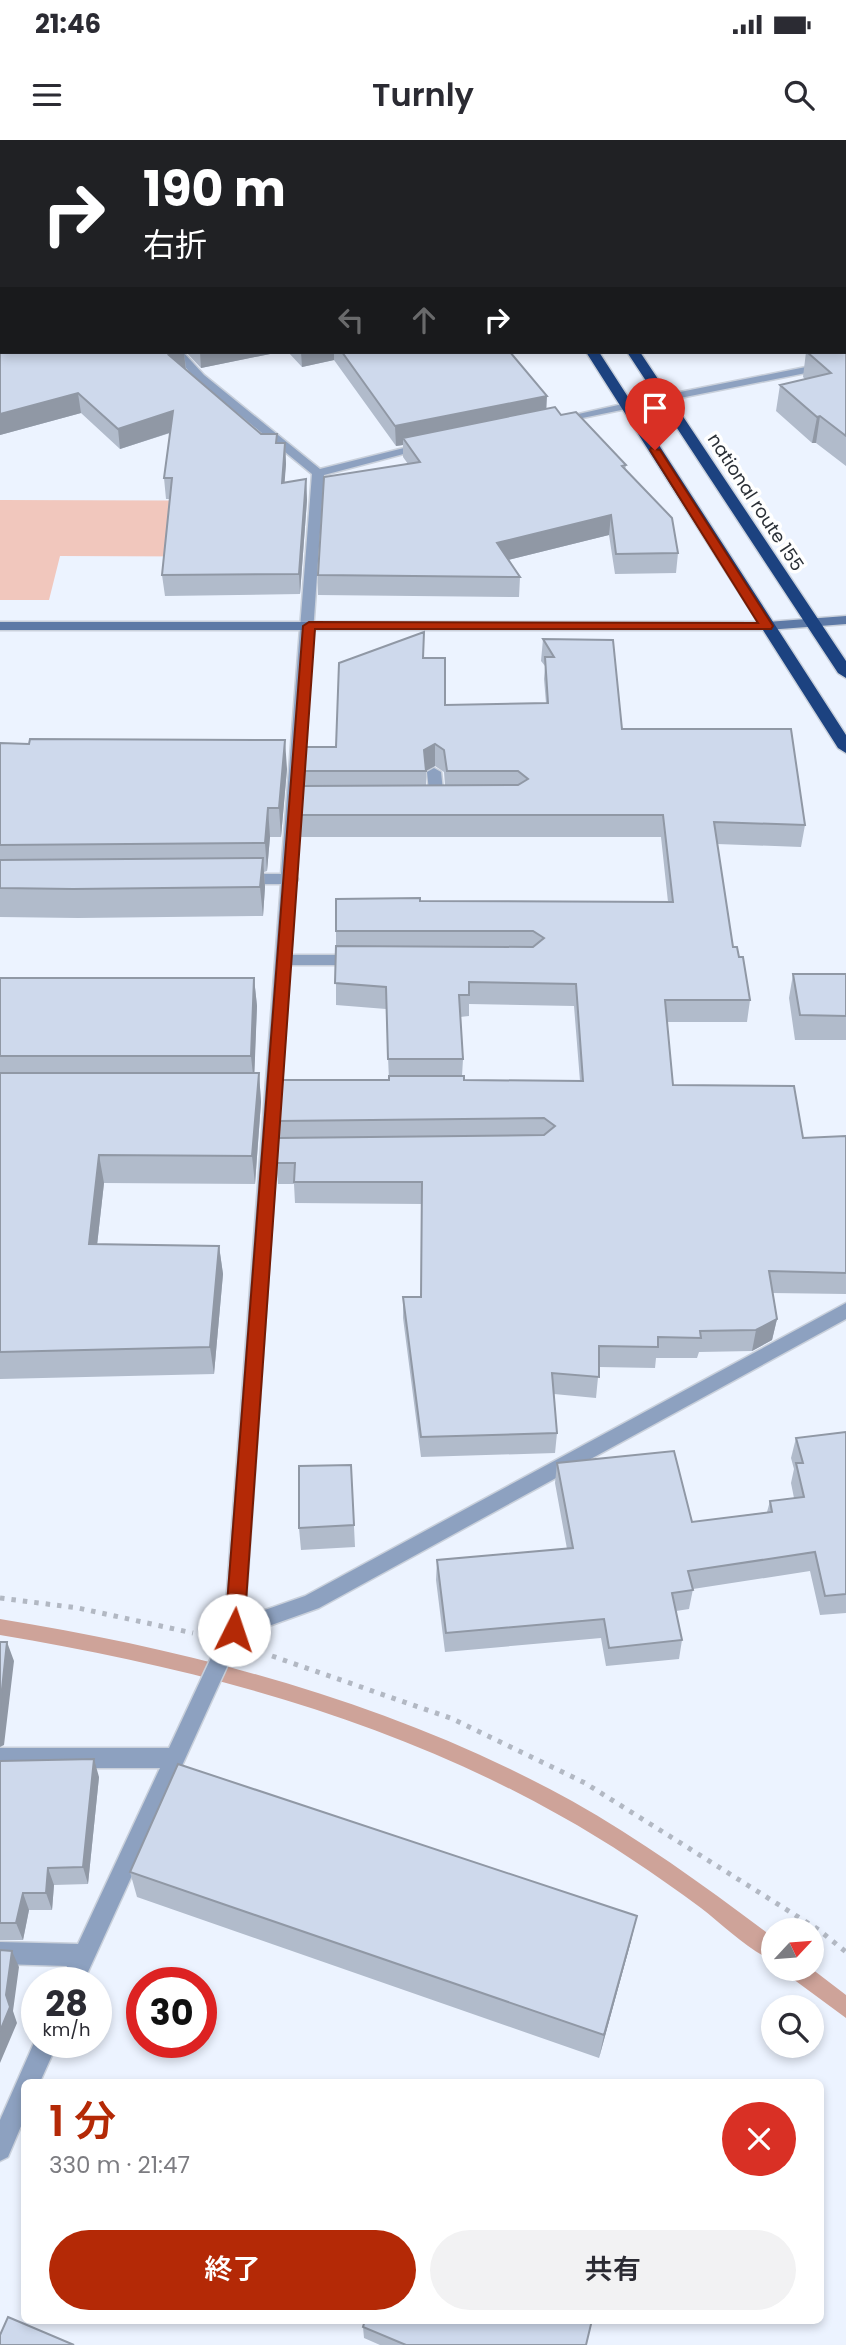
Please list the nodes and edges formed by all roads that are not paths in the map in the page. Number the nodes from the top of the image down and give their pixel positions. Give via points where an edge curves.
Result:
1 (179, 354) edge
2 (593, 354) edge
3 (635, 354) edge
4 (846, 362) edge
5 (665, 398) junction
6 (627, 406) junction
7 (547, 422) edge
8 (440, 444) edge
9 (318, 472) junction
10 (846, 620) edge
11 (811, 623) junction
12 (0, 625) edge
13 (309, 626) junction
14 (767, 626) junction
15 (846, 673) edge
16 (846, 748) edge
17 (434, 772) dead end
18 (437, 800) edge
19 (290, 879) junction
20 (221, 880) edge
21 (285, 960) junction
22 (381, 960) edge
23 (846, 1310) edge
24 (228, 1642) junction
25 (0, 1758) edge
26 (174, 1758) junction
27 (0, 1954) edge
28 (83, 1955) junction
29 (78, 1967) edge
30 (39, 2058) edge
31 (29, 2079) edge
32 (21, 2098) edge
33 (0, 2149) edge

1 - 9 street via 200,377
2 - 6 highway
3 - 5 highway, national route 155
4 - 5 street
5 - 11 highway, national route 155
6 - 7 street
6 - 14 highway
8 - 9 street
9 - 13 street
10 - 11 street
11 - 14 street
11 - 15 highway, national route 155
12 - 13 street
13 - 14 street
13 - 19 street via 303,801
14 - 16 highway
17 - 18 street
19 - 20 street
19 - 21 street
21 - 22 street
21 - 24 street via 275,1091 277,1151
23 - 24 street via 312,1602
24 - 26 street
25 - 26 street
26 - 28 street
27 - 28 street
28 - 29 street
30 - 31 street
32 - 33 street

